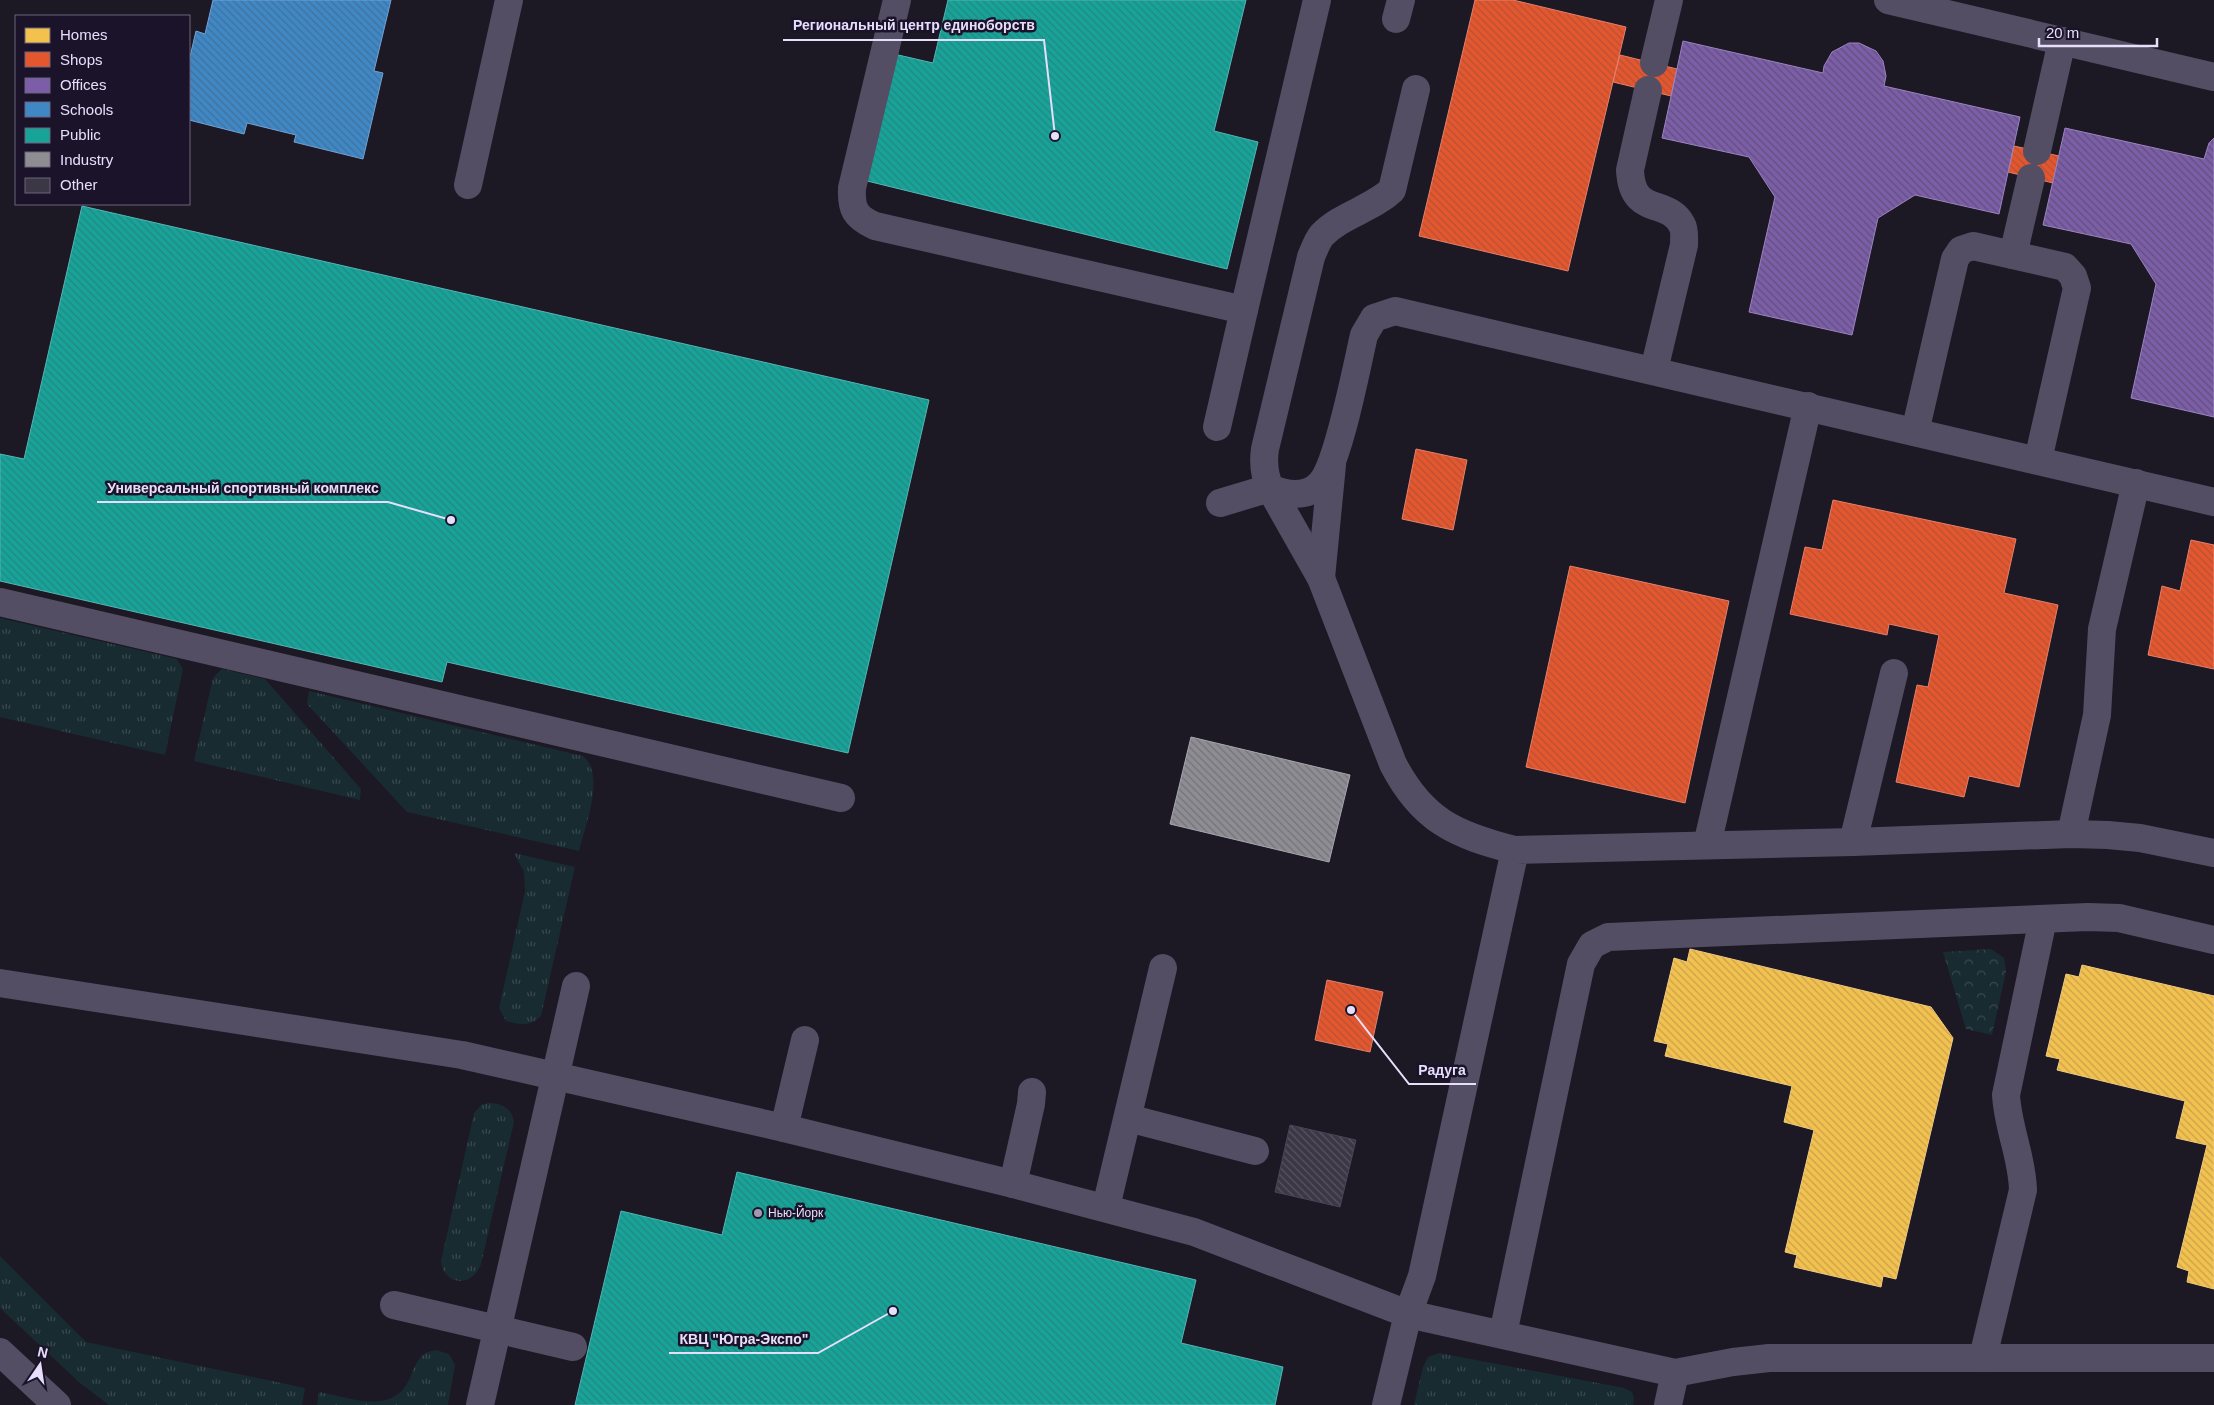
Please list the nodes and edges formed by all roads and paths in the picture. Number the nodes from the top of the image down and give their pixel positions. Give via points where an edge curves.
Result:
1 (509, 0) edge
2 (897, 0) edge
3 (1317, 0) edge
4 (1669, 0) edge
5 (1888, 0) edge
6 (2062, 41) junction
7 (1654, 63) dead end
8 (2214, 77) edge
9 (1416, 89) dead end
10 (1648, 90) dead end
11 (2037, 151) dead end
12 (2031, 178) dead end
13 (468, 185) dead end
14 (2013, 255) junction
15 (1244, 310) junction
16 (1654, 370) junction
17 (1808, 406) junction
18 (1217, 427) dead end
19 (1915, 432) junction
20 (2038, 460) junction
21 (1332, 464) junction
22 (2136, 484) junction
23 (1270, 488) junction
24 (2214, 502) edge
25 (1302, 544) junction
26 (1321, 578) junction
27 (0, 602) edge
28 (1894, 673) dead end
29 (841, 798) dead end
30 (2071, 834) junction
31 (1853, 842) junction
32 (1707, 844) junction
33 (1514, 850) junction
34 (2214, 853) edge
35 (2043, 919) junction
36 (2214, 940) edge
37 (1163, 968) dead end
38 (0, 983) edge
39 (576, 986) dead end
40 (805, 1040) dead end
41 (555, 1076) junction
42 (1032, 1092) dead end
43 (1128, 1118) junction
44 (784, 1128) junction
45 (1255, 1151) dead end
46 (1013, 1184) junction
47 (1106, 1207) junction
48 (394, 1305) dead end
49 (1408, 1314) junction
50 (496, 1330) junction
51 (1503, 1334) junction
52 (573, 1347) dead end
53 (0, 1352) edge
54 (1983, 1357) junction
55 (2214, 1358) edge
56 (1674, 1373) junction
57 (57, 1405) edge
58 (480, 1405) edge
59 (1386, 1405) edge
60 (1668, 1405) edge

1 - 13 street
2 - 15 street via 852,188 852,203 863,221
3 - 15 street
4 - 7 street
5 - 6 street
6 - 8 street
6 - 11 street
9 - 23 street via 1392,190 1380,201 1347,217 1321,236 1311,257 1265,449 1263,464
10 - 16 street via 1630,183 1635,194 1646,203 1676,217 1683,226 1684,244
12 - 14 street
14 - 19 street via 1973,246 1961,250 1955,259
14 - 20 street via 2065,267 2077,288
15 - 18 street
16 - 17 street
16 - 21 street via 1395,311 1374,318 1364,335
17 - 19 street
17 - 32 street
19 - 20 street
20 - 22 street
21 - 23 street via 1320,484 1307,493 1289,494
21 - 26 street
22 - 24 street
22 - 30 street via 2102,629 2097,715
23 - 25 street
23 - 25 street via 1220,502 1264,513 1279,522
25 - 26 street
26 - 33 street via 1393,764 1405,787 1420,805 1460,834
27 - 29 street
28 - 31 street
30 - 31 street
30 - 34 street via 2140,838
31 - 32 street
32 - 33 street
33 - 49 street via 1422,1276
35 - 36 street via 2118,918
35 - 51 street via 1608,936 1592,945 1581,964
35 - 54 street via 2006,1095 2007,1114 2022,1168 2023,1190
37 - 43 street
38 - 41 street via 462,1055
39 - 41 street
40 - 44 street
41 - 44 street
41 - 50 street
42 - 46 street
43 - 45 street
43 - 47 street
44 - 46 street
46 - 47 street
47 - 49 street via 1194,1232
48 - 50 street
49 - 51 street
49 - 59 street
50 - 52 street
50 - 58 street
51 - 56 street
53 - 57 street
54 - 55 street
54 - 56 street via 1769,1358
56 - 60 street

